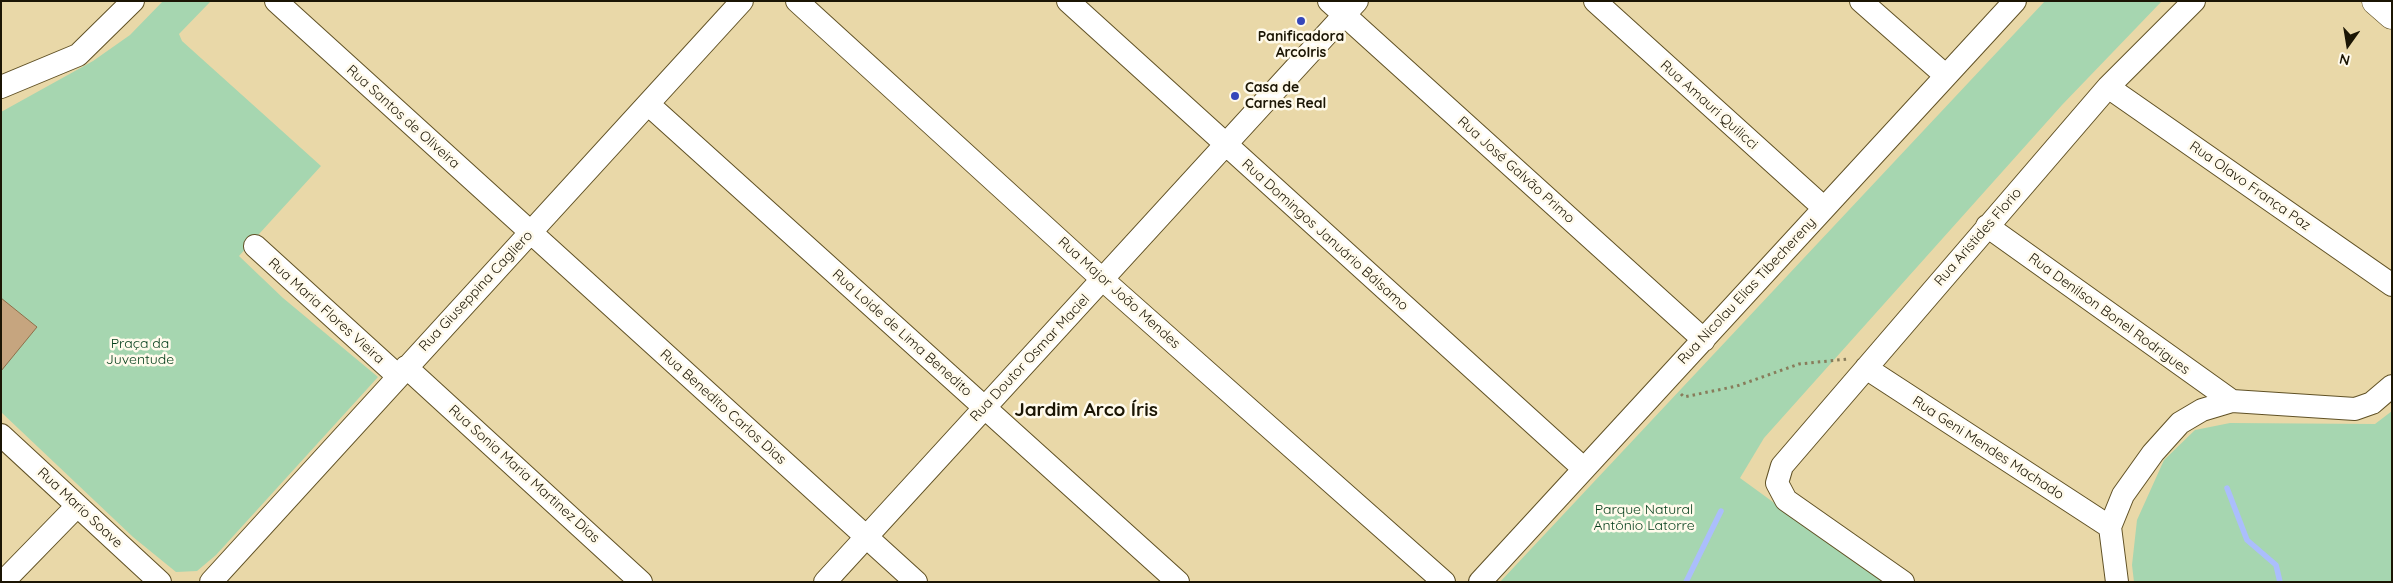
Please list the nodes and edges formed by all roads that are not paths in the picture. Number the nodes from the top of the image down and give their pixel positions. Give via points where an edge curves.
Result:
1 (133, 1) edge
2 (276, 1) edge
3 (742, 1) edge
4 (797, 1) edge
5 (1068, 1) edge
6 (1595, 1) edge
7 (1862, 1) edge
8 (2014, 1) edge
9 (2194, 1) edge
10 (2376, 1) edge
11 (1343, 6) edge
12 (2392, 15) edge
13 (1945, 75) junction
14 (1, 87) edge
15 (2108, 87) junction
16 (648, 104) junction
17 (1225, 145) junction
18 (1824, 208) junction
19 (1987, 226) junction
20 (530, 233) junction
21 (255, 246) dead end
22 (1102, 279) junction
23 (2392, 285) edge
24 (1704, 340) junction
25 (1866, 368) junction
26 (402, 372) junction
27 (2392, 386) edge
28 (2232, 401) junction
29 (984, 408) junction
30 (1, 435) edge
31 (1583, 468) junction
32 (77, 506) junction
33 (2110, 527) junction
34 (867, 536) junction
35 (3, 582) edge
36 (160, 582) edge
37 (211, 582) edge
38 (641, 582) edge
39 (825, 582) edge
40 (916, 582) edge
41 (1178, 582) edge
42 (1444, 582) edge
43 (1480, 582) edge
44 (1903, 582) edge
45 (2117, 582) edge

1 - 14 street via 78,55
2 - 20 street, Rua Santos de Oliveira
3 - 16 street, Rua Giuseppina Cagliero
4 - 22 street, Rua Major João Mendes
5 - 17 street, Rua Domingos Januário Bálsamo
6 - 18 street, Rua Amauri Quilicci
7 - 13 street
8 - 13 street, Rua Nicolau Elias Tibechereny
9 - 15 street, Rua Aristides Florio
10 - 12 street
11 - 17 street, Rua Doutor Osmar Maciel
11 - 24 street, Rua José Galvão Primo
13 - 18 street, Rua Nicolau Elias Tibechereny
15 - 19 street, Rua Aristides Florio
15 - 23 street, Rua Olavo França Paz
16 - 20 street, Rua Giuseppina Cagliero
16 - 29 street, Rua Loide de Lima Benedito
17 - 22 street, Rua Doutor Osmar Maciel
17 - 31 street, Rua Domingos Januário Bálsamo
18 - 24 street, Rua Nicolau Elias Tibechereny
19 - 25 street, Rua Aristides Florio
19 - 28 street, Rua Denilson Bonel Rodrigues
20 - 26 street, Rua Giuseppina Cagliero
20 - 34 street, Rua Benedito Carlos Dias
21 - 26 street, Rua Maria Flores Vieira
22 - 29 street, Rua Doutor Osmar Maciel
22 - 42 street, Rua Major João Mendes
24 - 31 street, Rua Nicolau Elias Tibechereny
25 - 33 street, Rua Geni Mendes Machado
25 - 44 street, Rua Aristides Florio via 1786,458 1777,483 1786,500
26 - 37 street, Rua Giuseppina Cagliero
26 - 38 street, Rua Sonia Maria Martinez Dias
27 - 28 street via 2372,402 2355,409
28 - 33 street via 2202,410 2180,423 2153,453 2123,496
29 - 34 street, Rua Doutor Osmar Maciel
29 - 41 street, Rua Loide de Lima Benedito
30 - 32 street, Rua Mario Soave
31 - 43 street, Rua Nicolau Elias Tibechereny
32 - 35 street
32 - 36 street, Rua Mario Soave
33 - 45 street
34 - 39 street, Rua Doutor Osmar Maciel
34 - 40 street, Rua Benedito Carlos Dias

